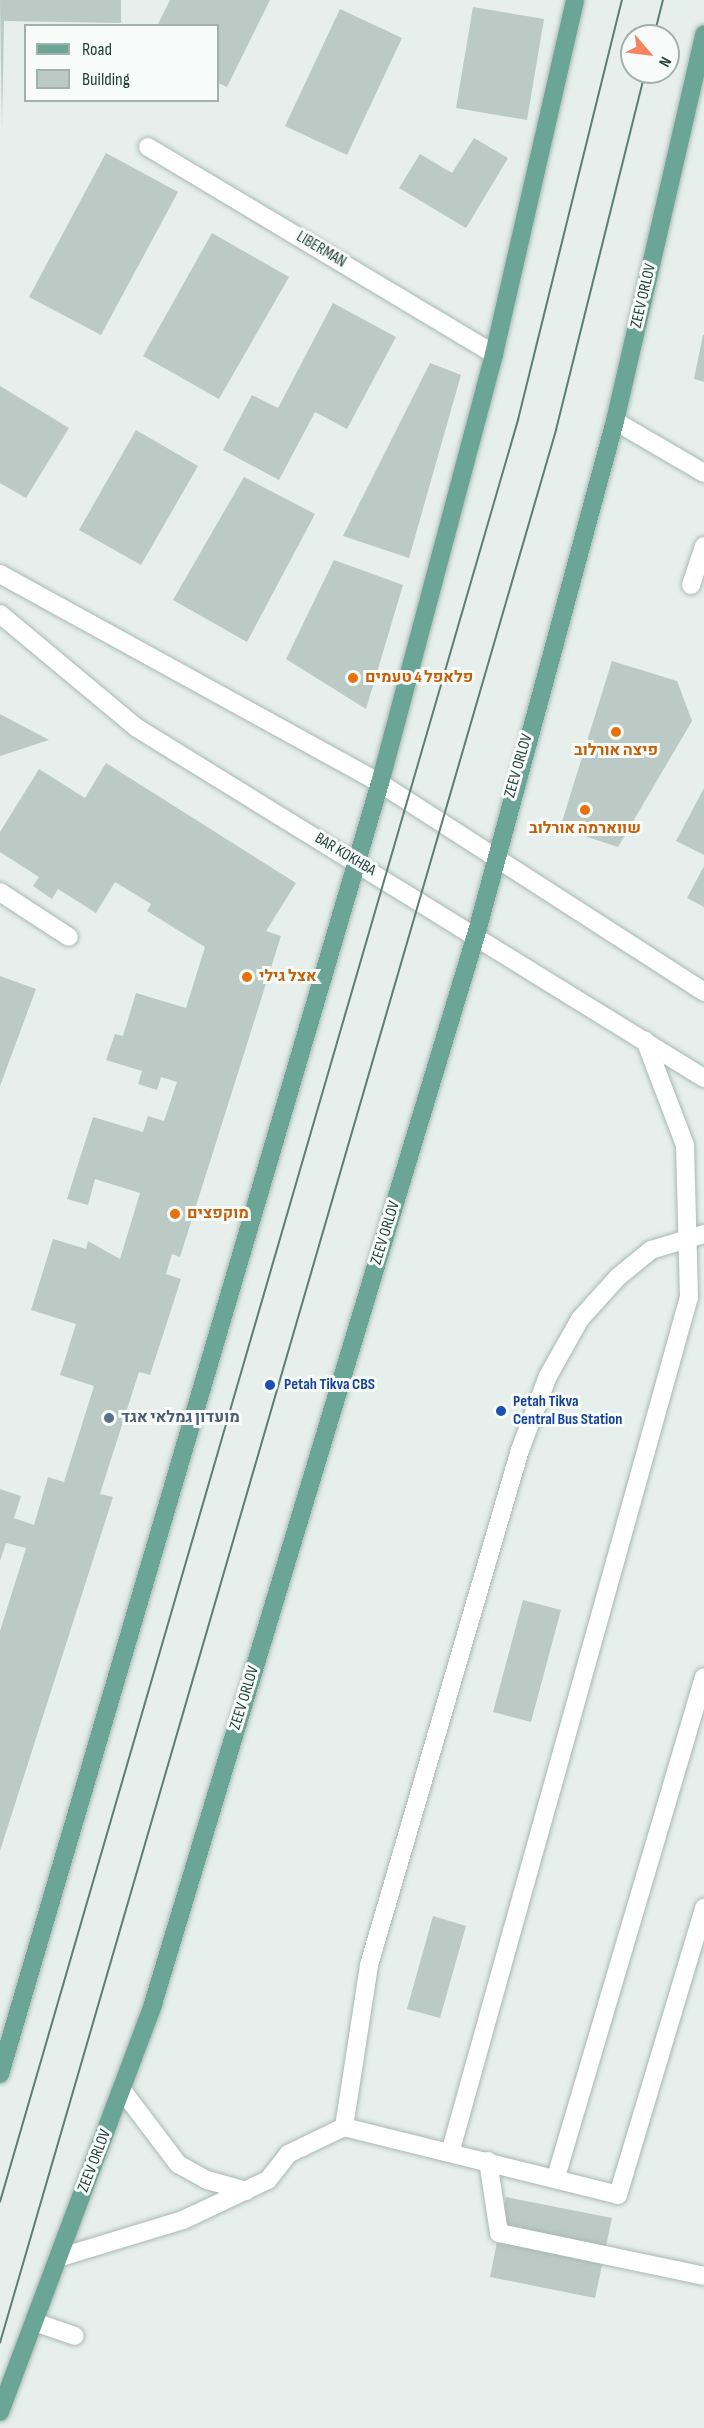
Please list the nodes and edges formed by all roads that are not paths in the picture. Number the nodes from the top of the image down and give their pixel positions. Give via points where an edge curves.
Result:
1 (575, 0) edge
2 (704, 34) edge
3 (148, 147) dead end
4 (494, 354) junction
5 (615, 421) junction
6 (704, 472) edge
7 (704, 546) edge
8 (0, 574) edge
9 (691, 585) dead end
10 (0, 614) edge
11 (380, 783) junction
12 (494, 855) junction
13 (356, 862) junction
14 (0, 892) edge
15 (476, 935) junction
16 (69, 937) dead end
17 (704, 992) edge
18 (645, 1040) junction
19 (704, 1078) edge
20 (697, 1235) edge
21 (704, 1677) edge
22 (704, 1908) edge
23 (0, 2074) edge
24 (122, 2090) junction
25 (344, 2127) junction
26 (450, 2153) junction
27 (488, 2161) junction
28 (556, 2177) junction
29 (247, 2191) junction
30 (58, 2258) junction
31 (704, 2276) edge
32 (34, 2322) junction
33 (75, 2336) dead end
34 (0, 2412) edge

1 - 4 main road
2 - 5 main road, ZEEV ORLOV
3 - 4 street, LIBERMAN
4 - 11 main road
5 - 6 street
5 - 12 main road, ZEEV ORLOV
7 - 9 street
8 - 11 street
10 - 13 street, BAR KOKHBA via 138,728
11 - 12 street
11 - 13 main road
12 - 15 main road, ZEEV ORLOV
12 - 17 street
13 - 15 street, BAR KOKHBA
13 - 23 main road
14 - 16 street
15 - 18 street, BAR KOKHBA
15 - 24 main road, ZEEV ORLOV via 153,2004
18 - 19 street, BAR KOKHBA
18 - 20 street via 685,1145
20 - 25 street via 651,1250 618,1277 580,1318 548,1376 520,1450 369,1965
20 - 26 street via 675,1360
21 - 28 street
22 - 28 street via 618,2195
24 - 29 street via 178,2164 207,2180
24 - 30 main road, ZEEV ORLOV
25 - 26 street
25 - 29 street via 288,2154 268,2180
26 - 27 street
27 - 28 street
27 - 31 street via 499,2233
29 - 30 street via 183,2220
30 - 32 main road, ZEEV ORLOV
32 - 33 street
32 - 34 main road, ZEEV ORLOV

